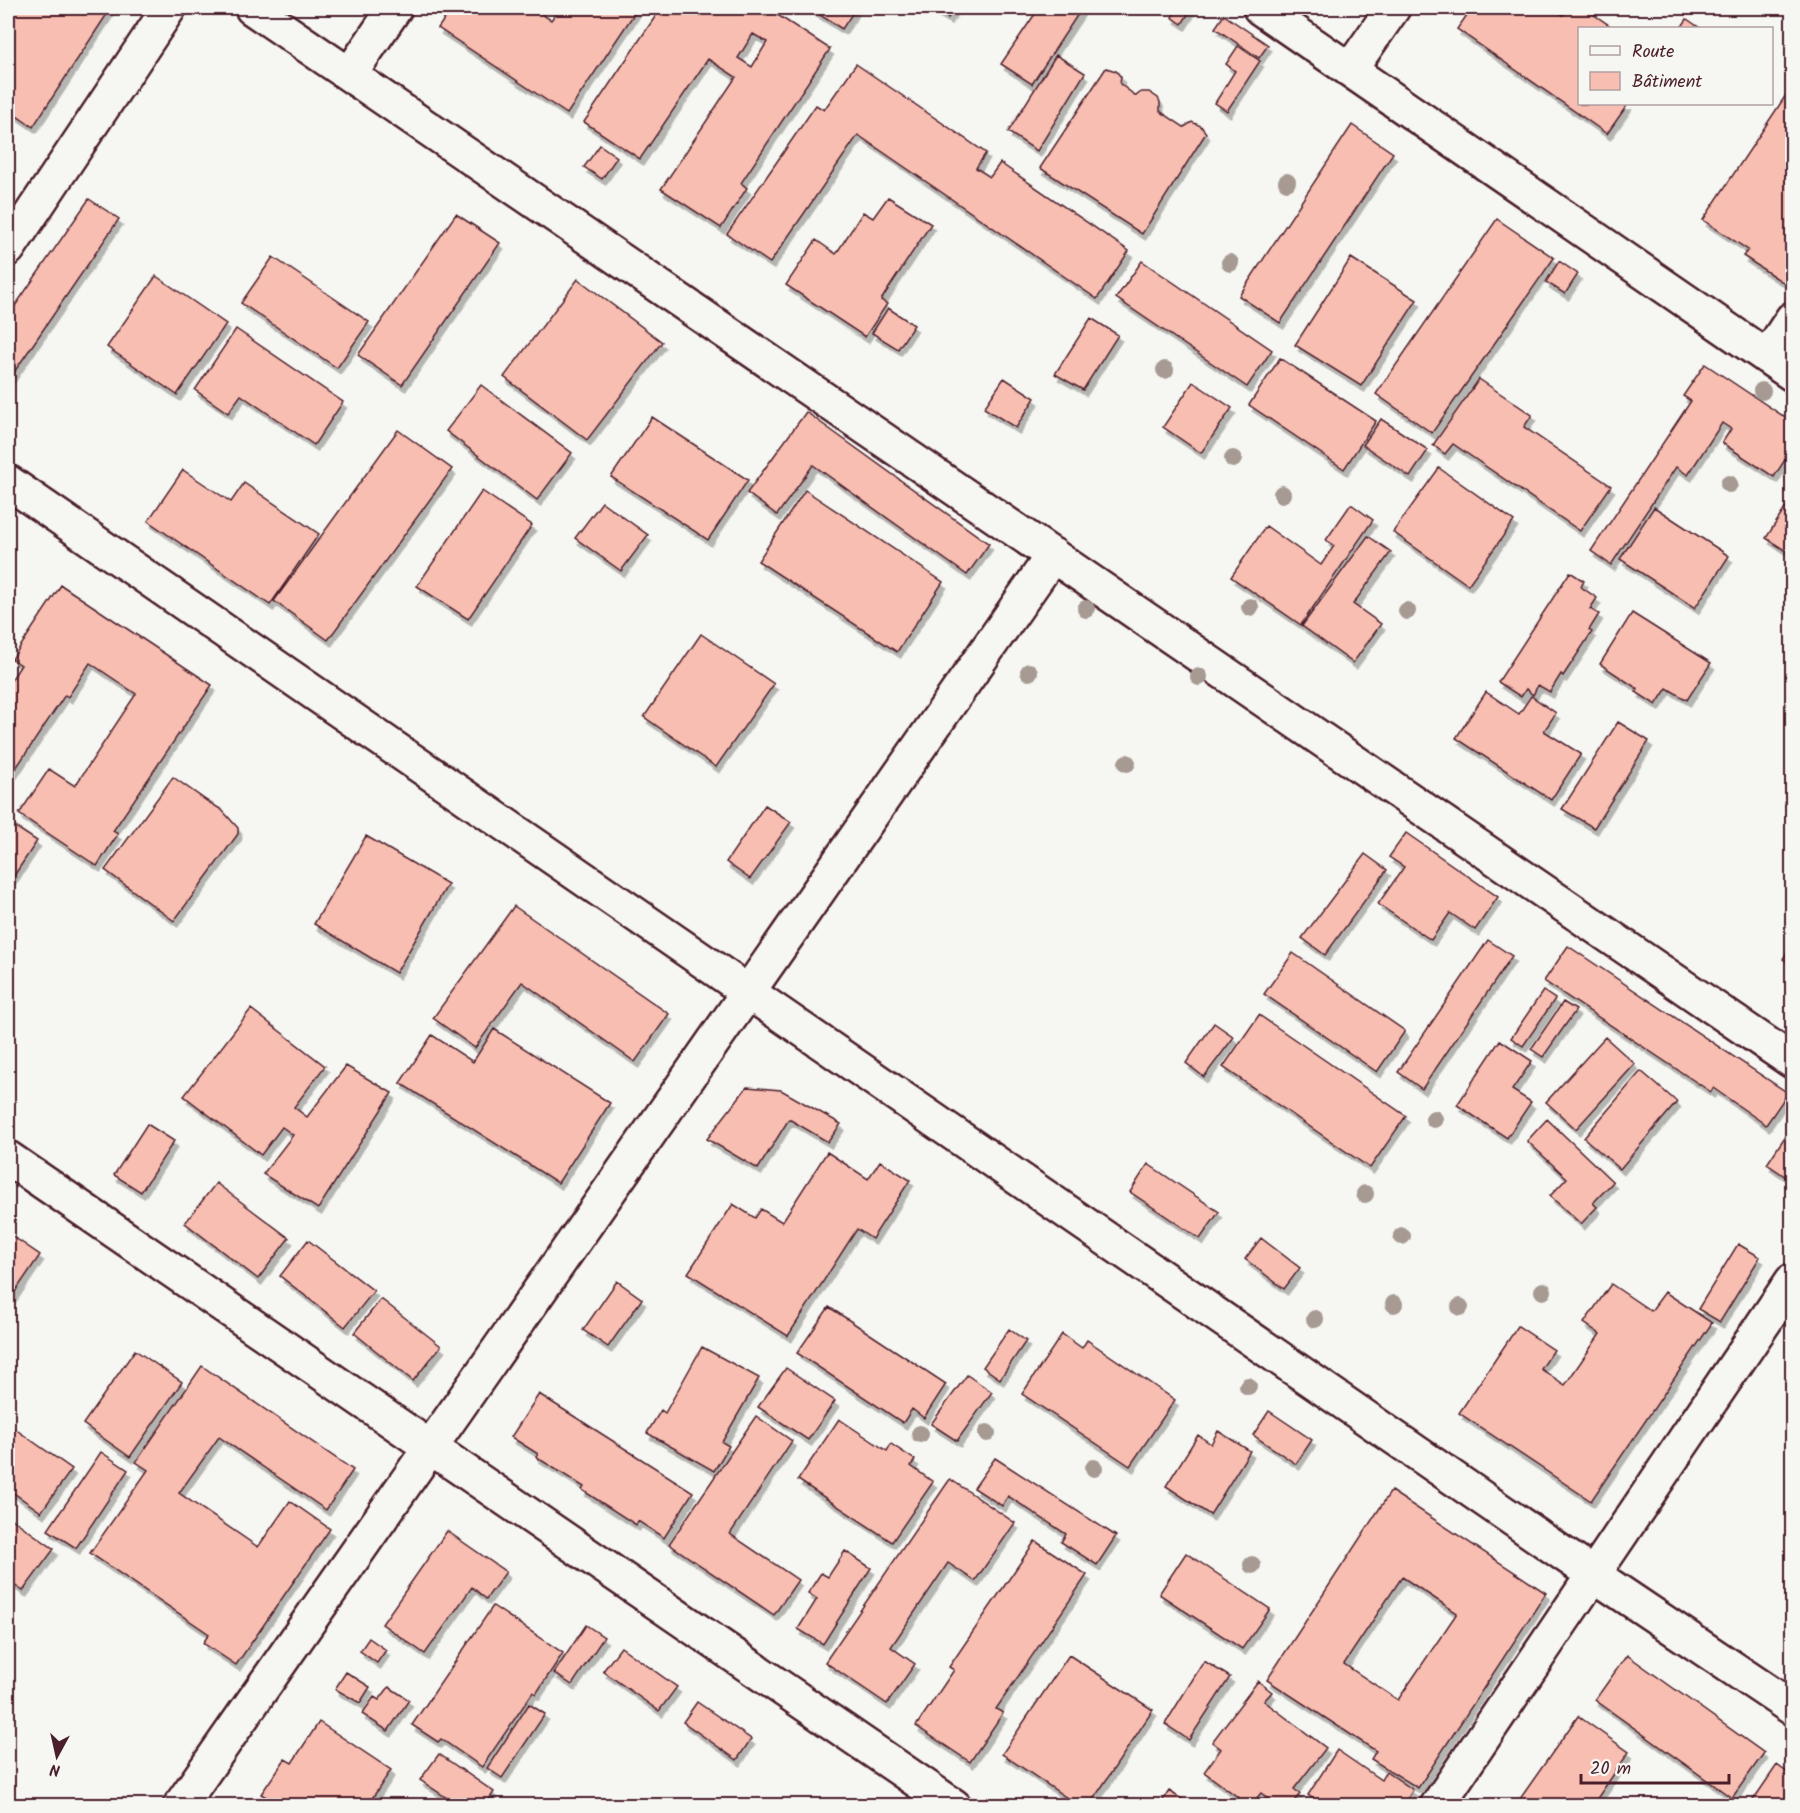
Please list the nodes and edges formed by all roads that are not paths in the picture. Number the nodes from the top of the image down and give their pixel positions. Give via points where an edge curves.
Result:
1 (169, 8) edge
2 (252, 8) edge
3 (395, 8) edge
4 (1260, 8) edge
5 (1393, 8) edge
6 (1350, 70) junction
7 (350, 74) junction
8 (8, 249) edge
9 (1792, 320) edge
10 (1780, 365) edge
11 (8, 482) edge
12 (1053, 555) junction
13 (748, 992) junction
14 (1792, 1061) edge
15 (8, 1158) edge
16 (1792, 1281) edge
17 (430, 1448) junction
18 (1594, 1575) junction
19 (1792, 1708) edge
20 (180, 1806) edge
21 (954, 1806) edge
22 (1437, 1806) edge

1 - 8 street
2 - 7 street
3 - 7 street
4 - 6 street
5 - 6 street
6 - 10 street
7 - 12 street
9 - 10 street
11 - 13 street
12 - 13 street
12 - 14 street
13 - 17 street
13 - 18 street
15 - 17 street
16 - 18 street
17 - 20 street
17 - 21 street
18 - 19 street
18 - 22 street

